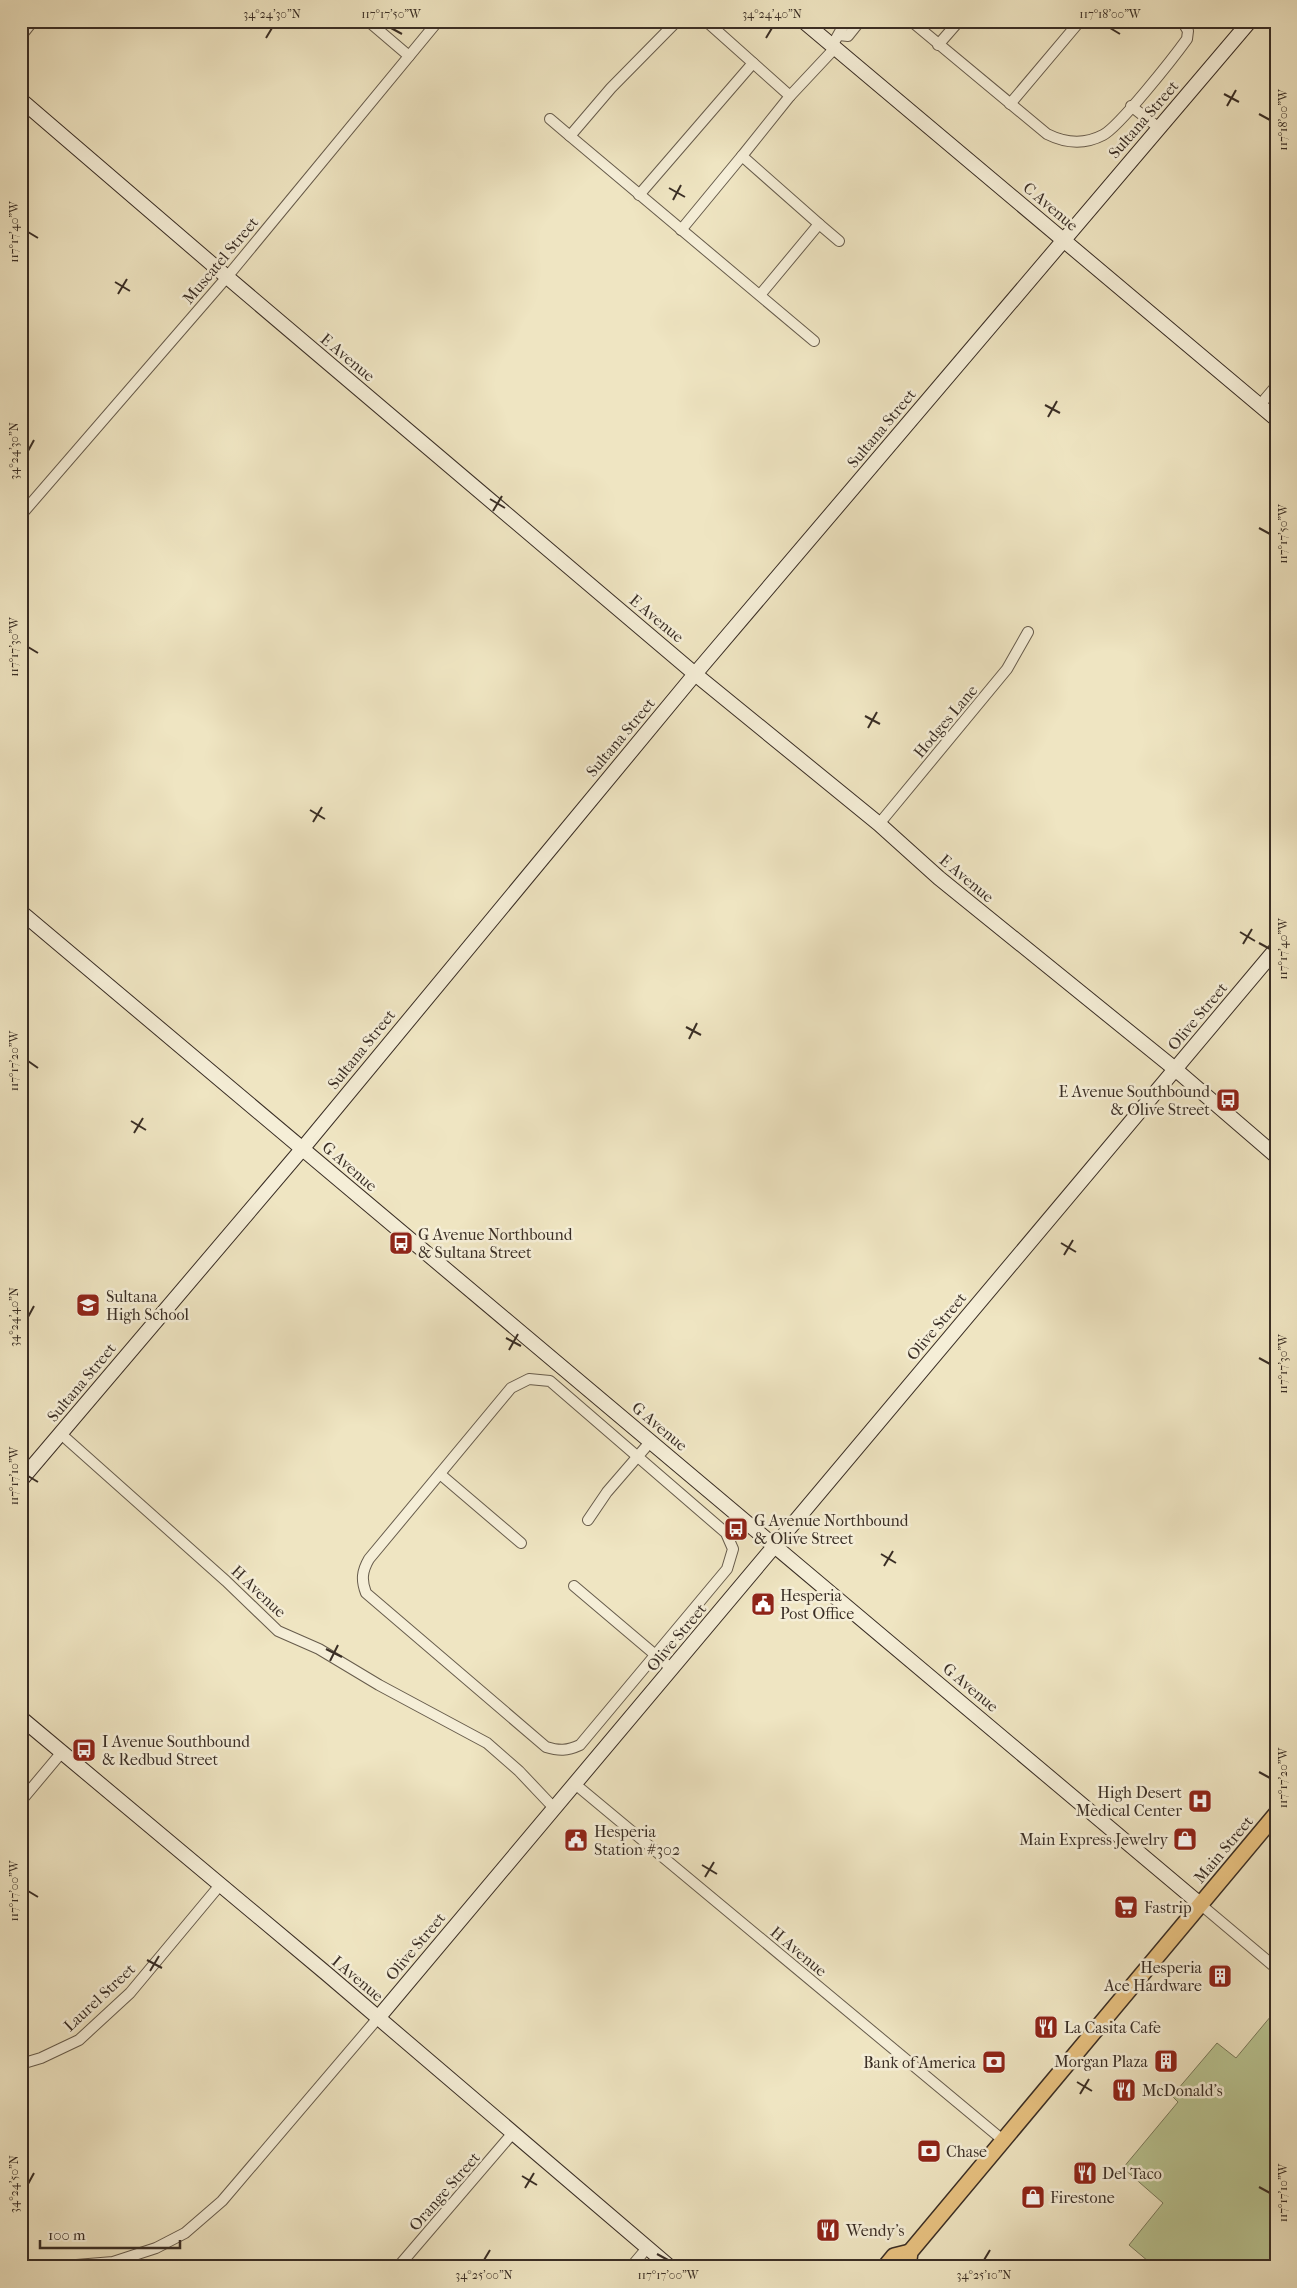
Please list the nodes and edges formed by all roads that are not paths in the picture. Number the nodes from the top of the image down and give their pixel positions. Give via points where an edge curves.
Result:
1 (33, 21) edge
2 (368, 21) edge
3 (438, 21) edge
4 (677, 21) edge
5 (706, 21) edge
6 (803, 21) edge
7 (846, 21) edge
8 (860, 21) edge
9 (911, 21) edge
10 (959, 21) edge
11 (1080, 21) edge
12 (1182, 21) edge
13 (1250, 21) edge
14 (21, 36) edge
15 (835, 43) junction
16 (938, 45) junction
17 (408, 56) junction
18 (753, 63) junction
19 (790, 96) junction
20 (21, 100) edge
21 (1010, 104) junction
22 (1134, 108) junction
23 (550, 119) dead end
24 (1159, 128) junction
25 (570, 136) junction
26 (742, 156) junction
27 (639, 195) junction
28 (819, 224) junction
29 (681, 230) junction
30 (1064, 239) junction
31 (839, 241) dead end
32 (227, 277) junction
33 (760, 295) junction
34 (814, 341) dead end
35 (1276, 386) edge
36 (1260, 405) junction
37 (1276, 419) edge
38 (21, 515) edge
39 (1028, 632) dead end
40 (696, 674) junction
41 (879, 824) junction
42 (21, 912) edge
43 (1276, 949) edge
44 (1174, 1069) junction
45 (303, 1148) junction
46 (1276, 1156) edge
47 (60, 1434) junction
48 (651, 1441) junction
49 (638, 1456) junction
50 (440, 1474) junction
51 (21, 1480) edge
52 (588, 1520) dead end
53 (521, 1543) dead end
54 (776, 1545) junction
55 (574, 1586) dead end
56 (654, 1655) junction
57 (672, 1669) junction
58 (21, 1718) edge
59 (62, 1752) junction
60 (575, 1784) junction
61 (21, 1801) edge
62 (554, 1808) junction
63 (1276, 1814) edge
64 (220, 1885) junction
65 (1200, 1904) junction
66 (1276, 1968) edge
67 (378, 2018) junction
68 (21, 2064) edge
69 (512, 2134) junction
70 (1004, 2141) junction
71 (647, 2248) junction
72 (909, 2260) edge
73 (52, 2267) edge
74 (398, 2267) edge
75 (631, 2267) edge
76 (670, 2267) edge
77 (885, 2267) edge

1 - 14 street
2 - 17 street
3 - 17 street, Muscatel Street
4 - 25 street via 611,88
5 - 18 street
6 - 15 street, C Avenue
7 - 15 street
8 - 15 street via 848,36
9 - 16 street
10 - 16 street
11 - 21 street
12 - 22 street via 1188,31 1187,39
13 - 24 street, Sultana Street
15 - 19 street
15 - 30 street, C Avenue
16 - 21 street
17 - 32 street, Muscatel Street
18 - 19 street
18 - 27 street
19 - 26 street
20 - 32 street, E Avenue
21 - 22 street via 1047,134 1080,142 1102,136
22 - 24 street
23 - 25 street
24 - 30 street, Sultana Street
25 - 27 street
26 - 28 street
26 - 29 street
27 - 29 street
28 - 31 street
28 - 33 street
29 - 33 street
30 - 36 street, C Avenue
30 - 40 street, Sultana Street
32 - 38 street, Muscatel Street
32 - 40 street, E Avenue
33 - 34 street
35 - 36 street
36 - 37 street, C Avenue
39 - 41 street, Hodges Lane via 1007,669
40 - 41 street, E Avenue
40 - 45 street, Sultana Street
41 - 44 street, E Avenue via 939,878
42 - 45 street, G Avenue
43 - 44 street, Olive Street
44 - 46 street, E Avenue
44 - 54 street, Olive Street
45 - 47 street, Sultana Street
45 - 48 street, G Avenue
47 - 51 street, Sultana Street
47 - 62 street, H Avenue via 278,1631 319,1649 487,1743 519,1770
48 - 49 street
48 - 54 street, G Avenue
49 - 50 street via 550,1381 529,1379 511,1388
49 - 52 street
49 - 56 street via 726,1533 733,1548 727,1569
50 - 53 street
50 - 56 street via 369,1559 364,1568 364,1588 546,1747 568,1751 580,1745
54 - 57 street, Olive Street
54 - 65 street, G Avenue
55 - 56 street
56 - 57 street
57 - 60 street, Olive Street
58 - 59 street, I Avenue
59 - 61 street
59 - 64 street, I Avenue
60 - 62 street, Olive Street
60 - 70 street, H Avenue
62 - 67 street, Olive Street
63 - 65 main road, Main Street
64 - 67 street, I Avenue
64 - 68 street, Laurel Street via 130,1993 78,2040
65 - 66 street, G Avenue
65 - 70 main road, Main Street
67 - 69 street, I Avenue
67 - 73 street, Olive Street via 222,2202 185,2233 156,2248 113,2262
69 - 71 street, I Avenue
69 - 74 street, Orange Street
70 - 72 main road, Main Street
71 - 75 street
71 - 76 street, I Avenue
72 - 77 main road, Main Street via 894,2256

